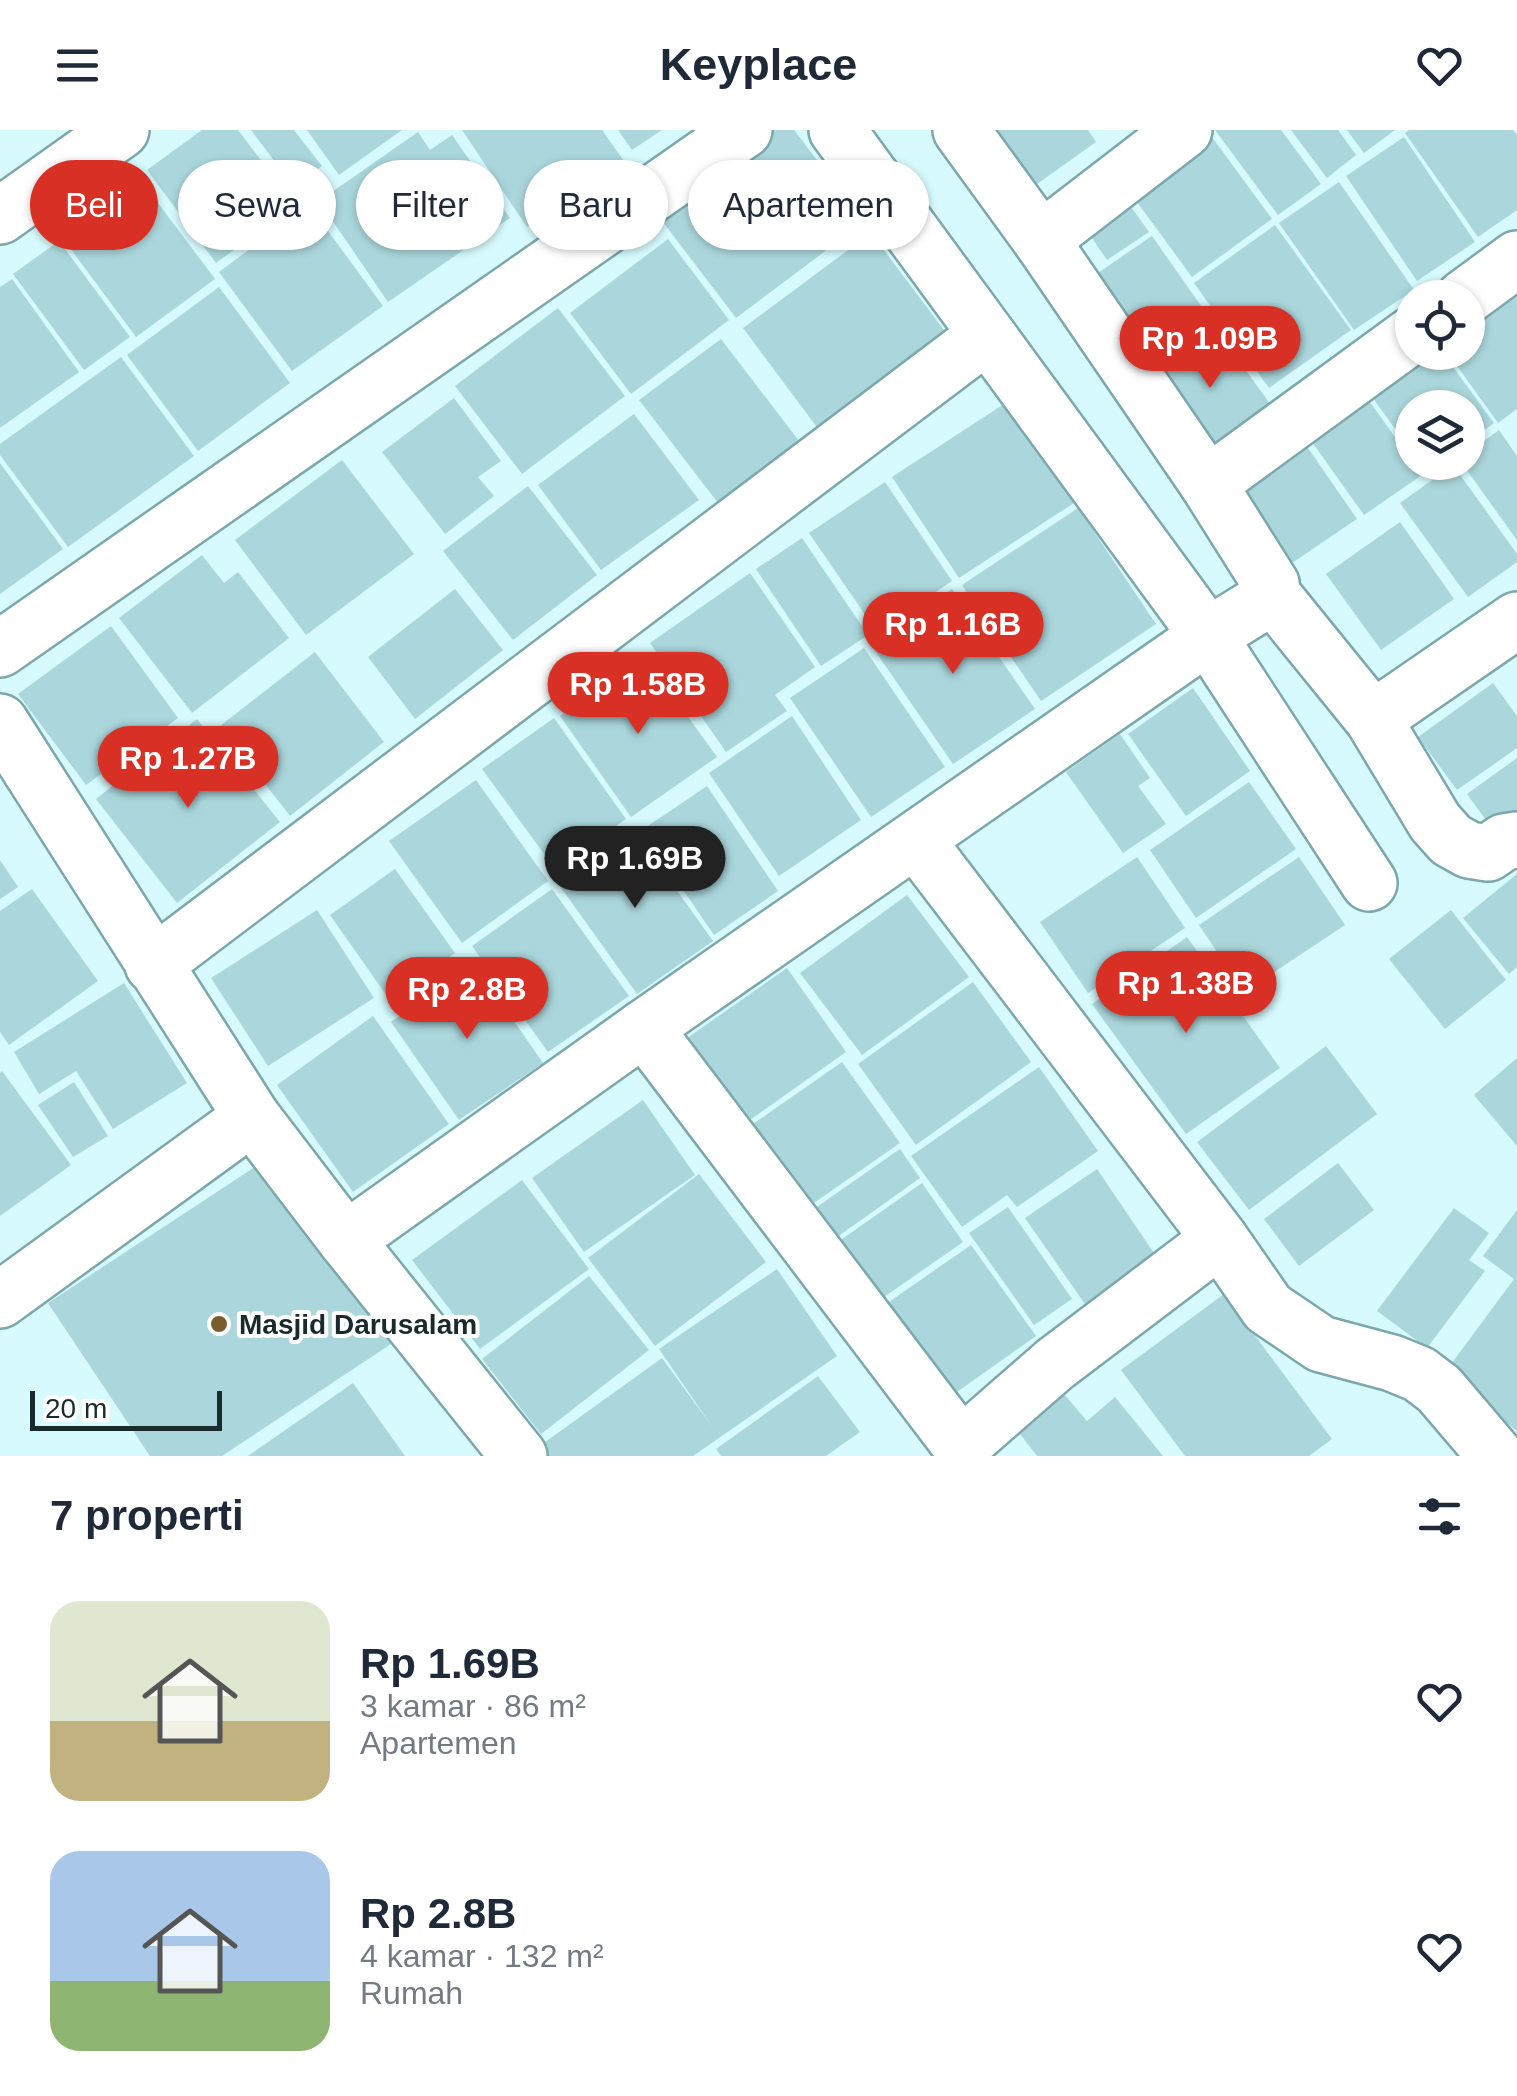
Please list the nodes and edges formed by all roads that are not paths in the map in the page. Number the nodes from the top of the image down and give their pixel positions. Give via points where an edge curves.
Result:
1 (121, 130) edge
2 (744, 130) edge
3 (837, 130) edge
4 (961, 130) edge
5 (1184, 130) edge
6 (8, 192) edge
7 (1041, 240) junction
8 (1517, 259) edge
9 (1485, 283) edge
10 (987, 335) junction
11 (1395, 347) edge
12 (1208, 484) junction
13 (1270, 592) junction
14 (1517, 620) edge
15 (1208, 636) junction
16 (0, 650) edge
17 (1373, 719) junction
18 (0, 722) edge
19 (916, 840) junction
20 (1517, 840) edge
21 (1369, 883) dead end
22 (153, 965) junction
23 (644, 1028) junction
24 (252, 1117) junction
25 (1220, 1239) junction
26 (346, 1240) junction
27 (0, 1300) edge
28 (964, 1451) edge
29 (519, 1456) edge
30 (1496, 1456) edge

1 - 6 street
2 - 16 street
3 - 10 street
4 - 7 street
5 - 7 street
7 - 12 street
8 - 9 street
10 - 15 street
10 - 22 street
11 - 12 street
12 - 13 street
13 - 15 street
13 - 17 street
14 - 17 street
15 - 19 street
15 - 21 street
17 - 20 street via 1451,840 1488,852
18 - 22 street
19 - 23 street
19 - 25 street
22 - 24 street
23 - 26 street
23 - 28 street
24 - 26 street
24 - 27 street
25 - 28 street via 1055,1364
25 - 30 street via 1268,1308 1321,1344 1419,1374
26 - 29 street

